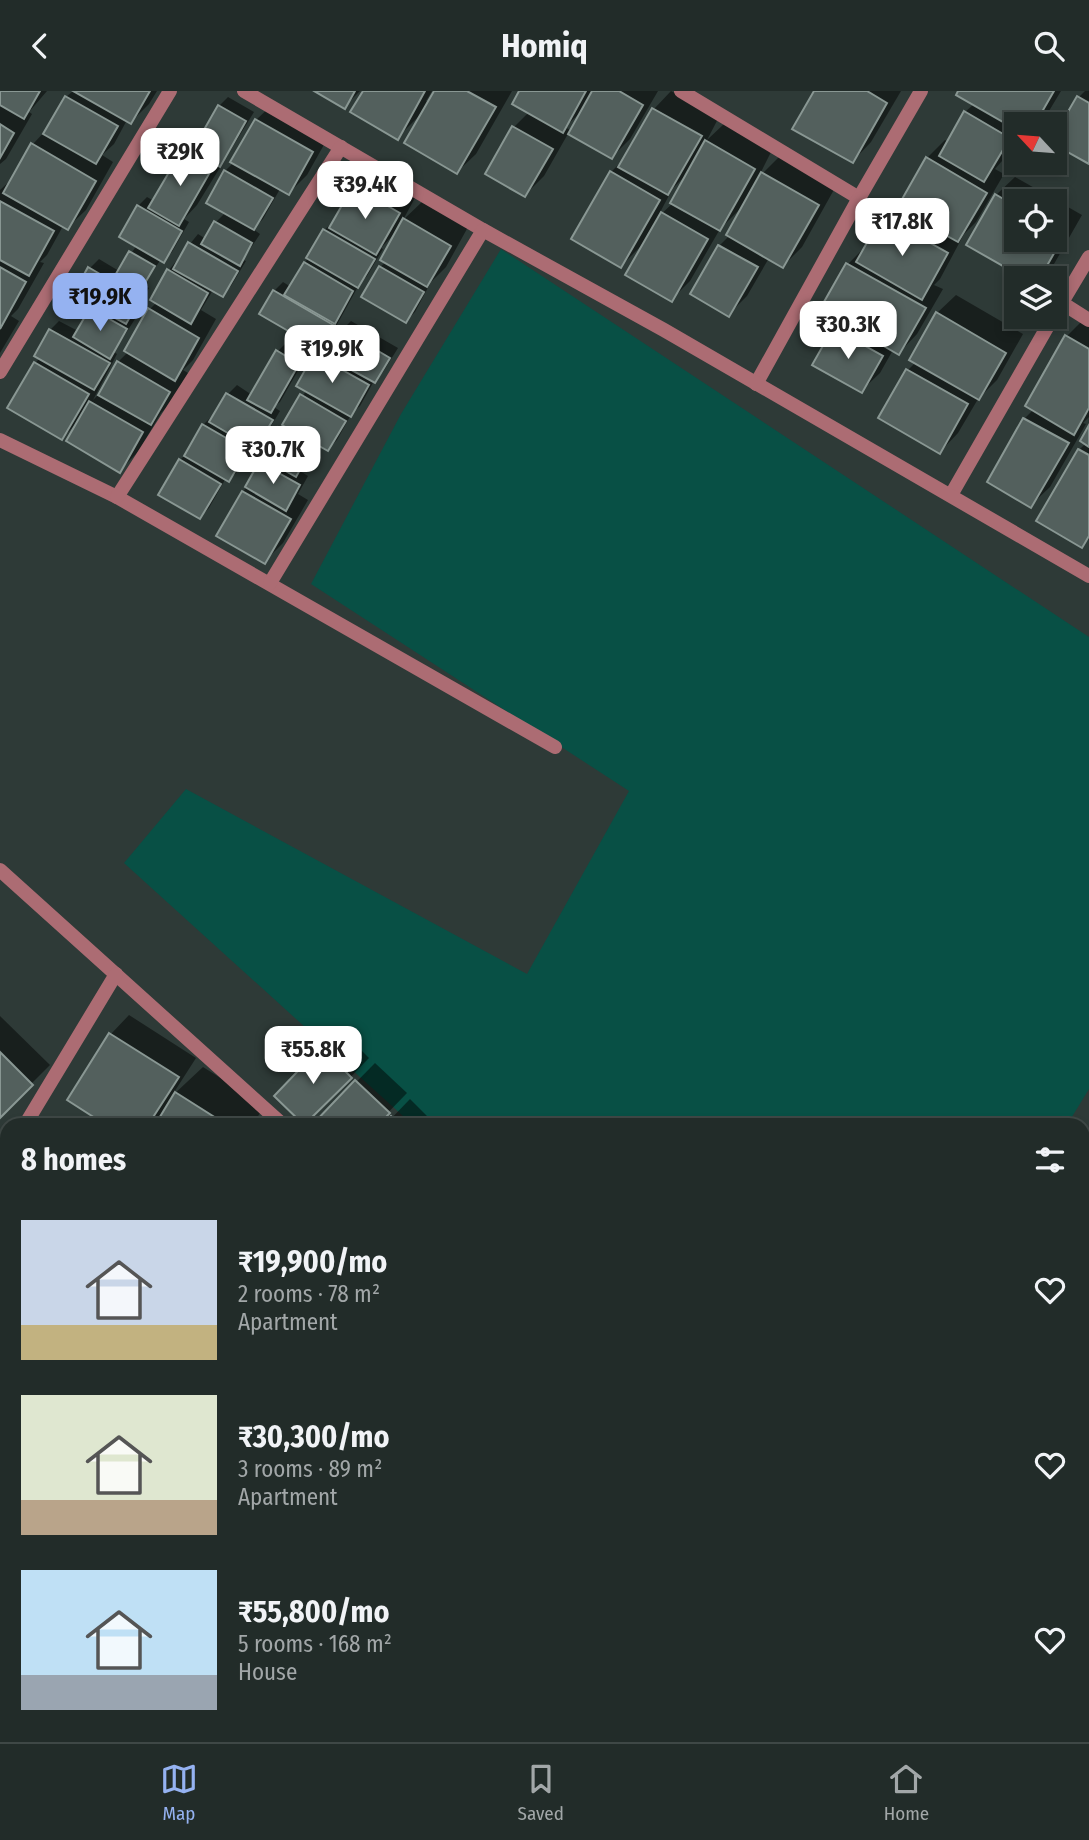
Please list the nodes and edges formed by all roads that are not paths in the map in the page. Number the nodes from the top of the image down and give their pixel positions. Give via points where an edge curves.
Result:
1 (170, 91) edge
2 (244, 91) edge
3 (681, 91) edge
4 (921, 91) edge
5 (341, 147) junction
6 (859, 198) junction
7 (483, 230) junction
8 (1089, 257) edge
9 (1067, 294) edge
10 (1067, 314) edge
11 (1089, 320) edge
12 (1047, 329) edge
13 (0, 372) edge
14 (756, 384) junction
15 (0, 440) edge
16 (951, 495) junction
17 (117, 497) junction
18 (1089, 576) edge
19 (270, 583) junction
20 (555, 747) dead end
21 (0, 870) edge
22 (116, 974) junction
23 (30, 1118) edge
24 (271, 1118) edge

1 - 13 street
2 - 5 street
3 - 6 street
4 - 6 street
5 - 7 street
5 - 17 street
6 - 14 street
7 - 14 street
7 - 19 street
8 - 9 street
10 - 11 street
12 - 16 street
14 - 16 street
15 - 17 street
16 - 18 street
17 - 19 street
19 - 20 street
21 - 22 street
22 - 23 street
22 - 24 street

